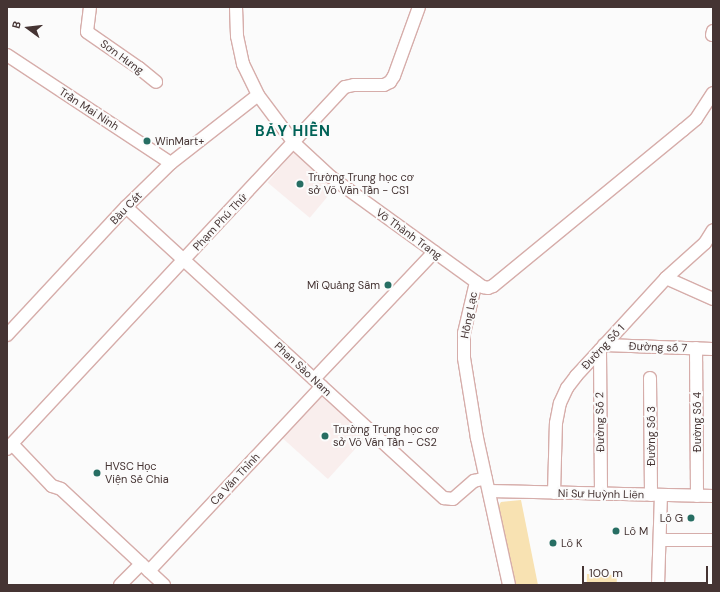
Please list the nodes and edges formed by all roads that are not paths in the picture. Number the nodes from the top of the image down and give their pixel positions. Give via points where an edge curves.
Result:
1 (90, 7) edge
2 (236, 7) edge
3 (419, 7) edge
4 (7, 55) edge
5 (156, 82) dead end
6 (713, 94) edge
7 (258, 95) junction
8 (294, 143) junction
9 (172, 163) junction
10 (126, 207) junction
11 (713, 230) edge
12 (434, 252) junction
13 (185, 259) junction
14 (666, 278) junction
15 (476, 282) junction
16 (713, 299) edge
17 (7, 335) edge
18 (602, 348) junction
19 (696, 348) junction
20 (713, 349) edge
21 (650, 378) dead end
22 (318, 383) junction
23 (9, 447) edge
24 (486, 478) junction
25 (489, 491) junction
26 (554, 492) junction
27 (601, 494) junction
28 (656, 495) junction
29 (697, 496) junction
30 (713, 496) edge
31 (660, 540) junction
32 (713, 540) edge
33 (145, 567) junction
34 (120, 585) edge
35 (164, 585) edge
36 (509, 585) edge
37 (658, 585) edge

1 - 5 street, Sơn Hưng via 87,32
2 - 7 street, Võ Thành Trang via 237,36 243,64
3 - 8 street, Phạm Phú Thứ via 390,82 384,85 345,87
4 - 9 street, Trần Mai Ninh
6 - 15 street, Hồng Lạc via 694,121 493,286 486,288
7 - 8 street, Võ Thành Trang
7 - 9 street, Bàu Cát
8 - 12 street, Võ Thành Trang via 331,177
8 - 13 street, Phạm Phú Thứ
9 - 10 street, Bàu Cát
10 - 13 street, Phan Sào Nam
10 - 17 street, Bàu Cát
11 - 14 street, Đường Số 1 via 705,243
12 - 15 street, Võ Thành Trang
12 - 22 street, Ca Văn Thỉnh
13 - 22 street, Phan Sào Nam
13 - 23 street, Phạm Phú Thứ
14 - 16 street
14 - 18 street, Đường Số 1
15 - 24 street, Hồng Lạc via 466,320 464,349 468,387
18 - 19 street, Đường số 7
18 - 26 street, Đường Số 1 via 573,379 560,403 556,423
18 - 27 street, Đường Số 2
19 - 20 street, Đường số 7
19 - 29 street, Đường Số 4
21 - 28 street, Đường Số 3
22 - 24 street, Phan Sào Nam via 445,499 453,499 474,481
22 - 33 street, Ca Văn Thỉnh
23 - 33 street via 52,486 61,489
24 - 25 street, Hồng Lạc
25 - 26 street, Ni Sư Huỳnh Liên
25 - 36 street, Hồng Lạc
26 - 27 street, Ni Sư Huỳnh Liên
27 - 28 street, Ni Sư Huỳnh Liên
28 - 29 street, Ni Sư Huỳnh Liên
28 - 31 street, Đường Số 3
29 - 30 street, Ni Sư Huỳnh Liên
31 - 32 street
31 - 37 street, Đường Số 3
33 - 34 street, Ca Văn Thỉnh
33 - 35 street

